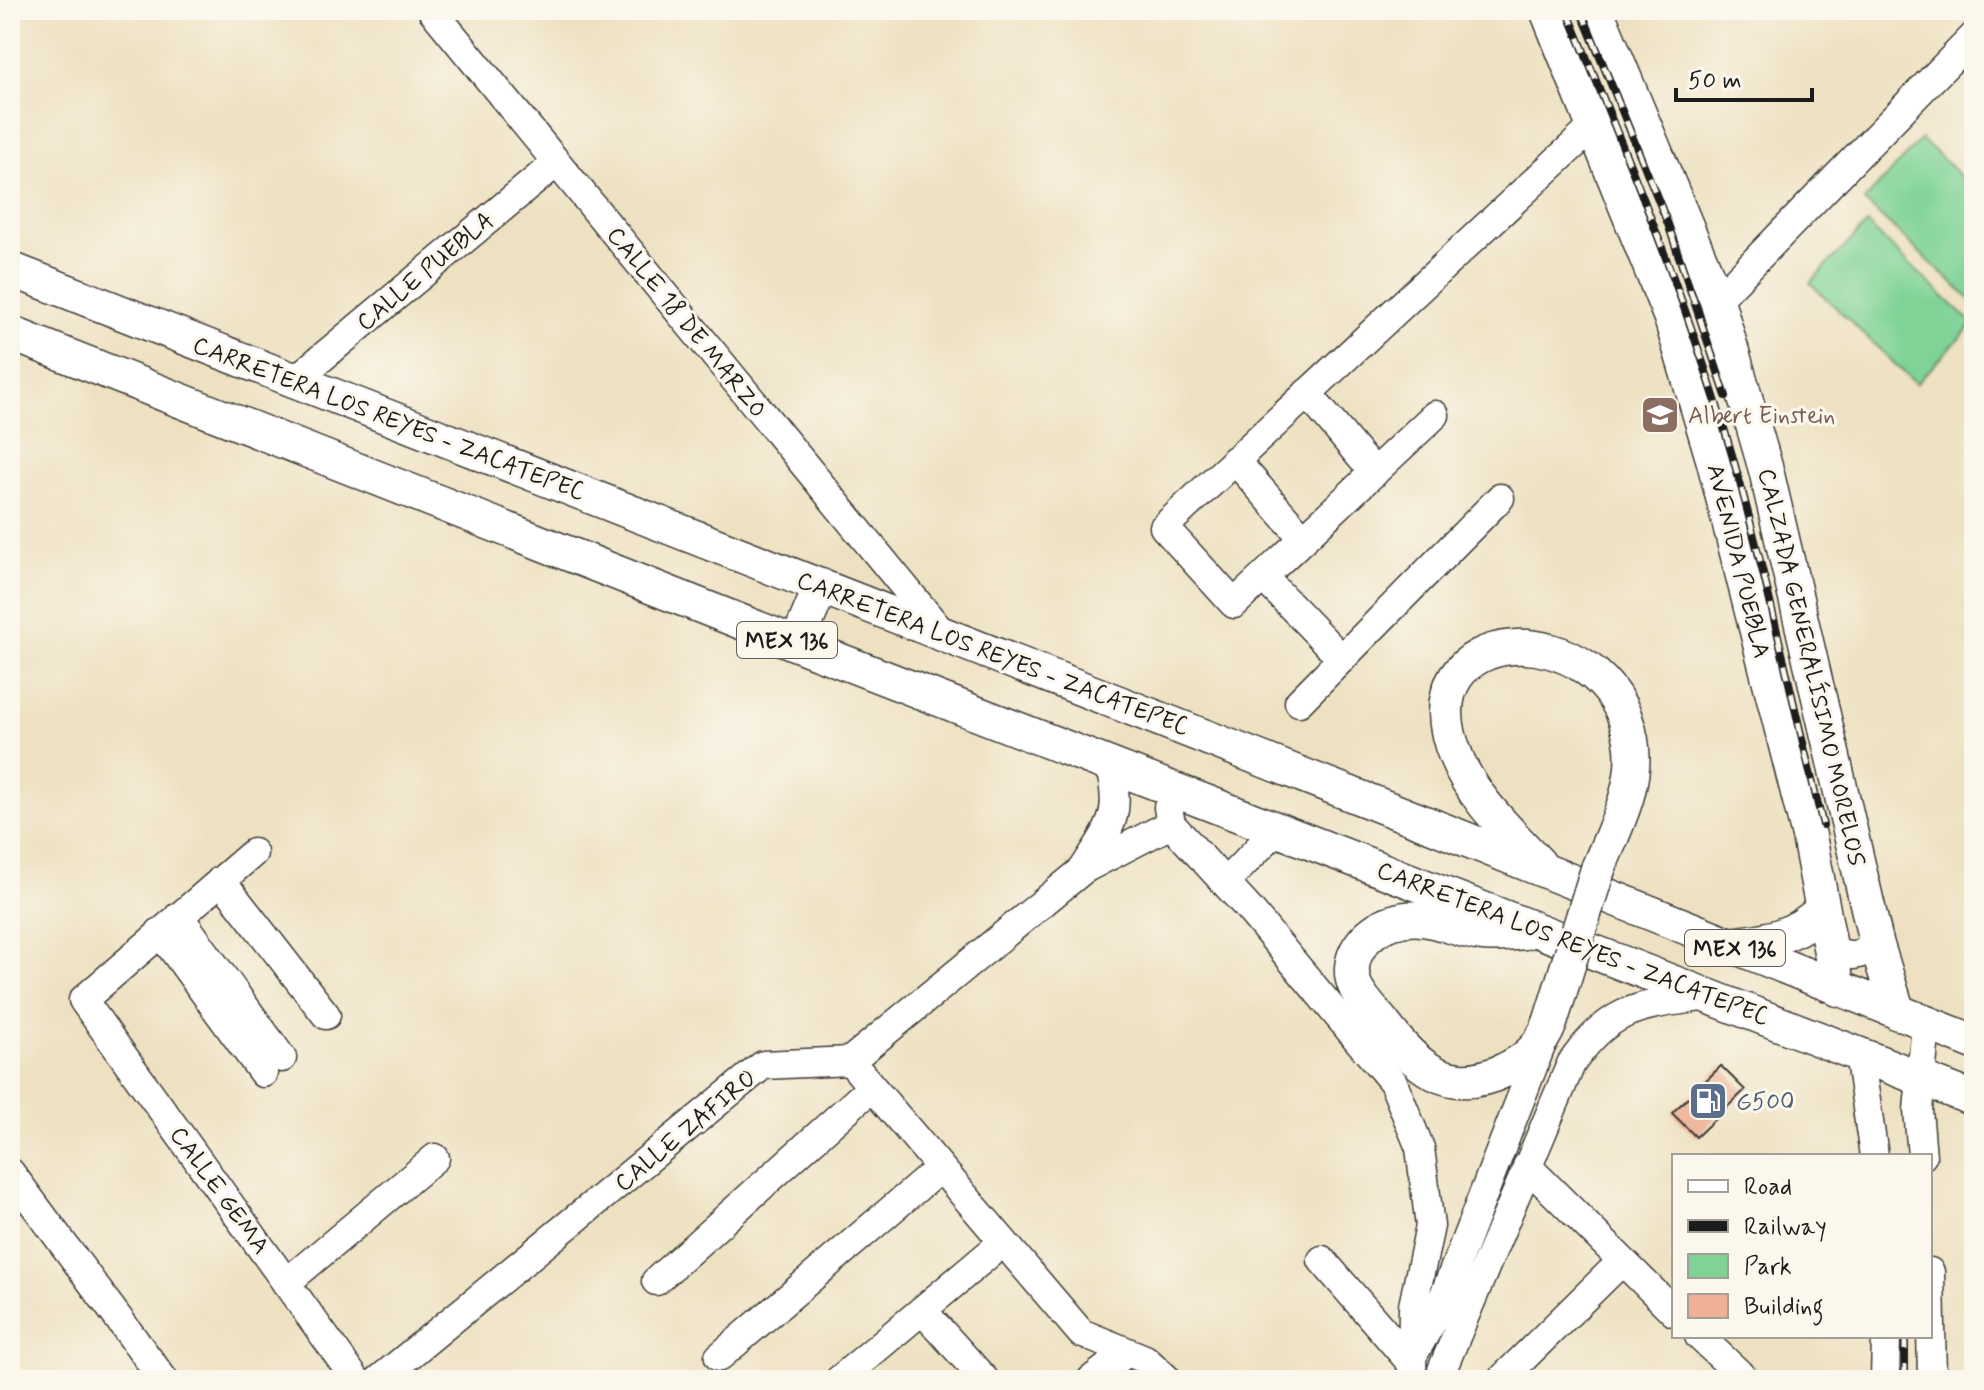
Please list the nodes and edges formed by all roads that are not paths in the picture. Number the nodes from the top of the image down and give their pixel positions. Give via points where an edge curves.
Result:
1 (432, 10) edge
2 (1547, 10) edge
3 (1596, 10) edge
4 (1974, 36) edge
5 (1595, 125) junction
6 (556, 163) junction
7 (10, 269) edge
8 (1717, 300) junction
9 (10, 333) edge
10 (295, 380) junction
11 (1307, 393) junction
12 (1435, 415) dead end
13 (1235, 460) junction
14 (1374, 473) junction
15 (1500, 498) dead end
16 (1304, 539) junction
17 (1263, 577) junction
18 (821, 586) junction
19 (943, 634) junction
20 (797, 644) junction
21 (1342, 659) junction
22 (1299, 702) dead end
23 (1109, 764) junction
24 (1166, 786) junction
25 (1171, 824) junction
26 (1277, 829) junction
27 (253, 853) dead end
28 (1084, 869) junction
29 (1544, 871) junction
30 (221, 880) junction
31 (1225, 883) junction
32 (1822, 909) junction
33 (170, 924) junction
34 (1537, 931) junction
35 (1876, 942) junction
36 (1729, 945) junction
37 (1830, 949) junction
38 (1838, 989) junction
39 (1709, 996) junction
40 (326, 1015) dead end
41 (1912, 1019) junction
42 (1547, 1032) junction
43 (1974, 1042) edge
44 (1859, 1053) junction
45 (850, 1061) junction
46 (272, 1065) dead end
47 (1920, 1078) junction
48 (872, 1087) junction
49 (1974, 1099) edge
50 (1874, 1154) edge
51 (1922, 1154) edge
52 (435, 1158) dead end
53 (1527, 1166) junction
54 (939, 1169) junction
55 (10, 1172) edge
56 (1002, 1243) junction
57 (1322, 1260) dead end
58 (1621, 1262) junction
59 (656, 1281) dead end
60 (286, 1283) junction
61 (922, 1310) junction
62 (1672, 1310) edge
63 (1701, 1338) edge
64 (1886, 1338) edge
65 (1931, 1338) edge
66 (1127, 1352) junction
67 (719, 1357) dead end
68 (1412, 1366) edge
69 (376, 1379) edge
70 (164, 1380) edge
71 (839, 1380) edge
72 (985, 1380) edge
73 (1091, 1380) edge
74 (1168, 1380) edge
75 (1442, 1380) edge
76 (1501, 1380) edge
77 (1746, 1380) edge
78 (1885, 1380) edge
79 (1932, 1380) edge

1 - 6 street, CALLE 18 DE MARZO
2 - 5 main road, AVENIDA PUEBLA
3 - 8 main road, CALZADA GENERALÍSIMO MORELOS
4 - 8 street
5 - 11 street
5 - 32 main road, AVENIDA PUEBLA via 1671,318 1714,462 1809,836
6 - 10 street, CALLE PUEBLA
6 - 19 street, CALLE 18 DE MARZO
7 - 10 main road, CARRETERA LOS REYES - ZACATEPEC / MEX 136
8 - 35 main road, CALZADA GENERALÍSIMO MORELOS via 1766,470
9 - 20 main road, CARRETERA LOS REYES - ZACATEPEC / MEX 136
10 - 18 main road, CARRETERA LOS REYES - ZACATEPEC / MEX 136
11 - 13 street
11 - 14 street
12 - 14 street
13 - 16 street
13 - 17 street via 1164,527 1234,604
14 - 16 street
15 - 21 street
16 - 17 street
17 - 21 street
18 - 19 main road, CARRETERA LOS REYES - ZACATEPEC / MEX 136
18 - 20 main road
19 - 29 main road, CARRETERA LOS REYES - ZACATEPEC / MEX 136
20 - 23 main road, CARRETERA LOS REYES - ZACATEPEC / MEX 136
21 - 22 street
23 - 24 main road, CARRETERA LOS REYES - ZACATEPEC / MEX 136
23 - 28 street via 1116,814
24 - 25 street
24 - 26 main road, CARRETERA LOS REYES - ZACATEPEC / MEX 136
25 - 28 street
25 - 31 street
26 - 31 street
26 - 34 main road, CARRETERA LOS REYES - ZACATEPEC / MEX 136
27 - 30 street
28 - 45 street
29 - 36 main road, CARRETERA LOS REYES - ZACATEPEC / MEX 136
29 - 42 main road, bridge via 1475,791 1457,761 1445,722 1453,685 1466,666 1485,652 1508,645 1546,648 1574,661 1598,680 1624,717 1631,741 1630,781
30 - 33 street
30 - 40 street
31 - 68 street via 1393,1082 1420,1148 1430,1226 1413,1306
32 - 36 main road via 1784,936
32 - 37 main road, AVENIDA PUEBLA
33 - 46 street
33 - 60 street, CALLE GEMA via 83,1000
34 - 39 main road, CARRETERA LOS REYES - ZACATEPEC / MEX 136
34 - 42 main road via 1492,936 1425,917 1401,920 1366,938 1352,972 1357,991 1410,1059 1442,1077 1471,1080 1500,1073 1524,1059
35 - 37 street via 1864,954 1848,957
35 - 41 main road, CALZADA GENERALÍSIMO MORELOS
36 - 38 main road, CARRETERA LOS REYES - ZACATEPEC / MEX 136
37 - 38 main road, AVENIDA PUEBLA
38 - 41 main road, CARRETERA LOS REYES - ZACATEPEC / MEX 136
39 - 44 main road, CARRETERA LOS REYES - ZACATEPEC / MEX 136
39 - 53 street via 1638,1008 1598,1030 1571,1064
41 - 43 main road, CARRETERA LOS REYES - ZACATEPEC / MEX 136
41 - 47 street
42 - 68 street
44 - 47 main road, CARRETERA LOS REYES - ZACATEPEC / MEX 136
44 - 50 street
45 - 48 street
45 - 69 street, CALLE ZAFIRO via 763,1065
47 - 49 main road, CARRETERA LOS REYES - ZACATEPEC / MEX 136
47 - 51 street
48 - 54 street
48 - 59 street
52 - 60 street
53 - 58 street
53 - 75 street
54 - 56 street
54 - 67 street
55 - 70 street
56 - 61 street
56 - 66 street via 1081,1333
57 - 68 street
58 - 62 street
58 - 76 street
60 - 69 street, CALLE GEMA
61 - 71 street
61 - 72 street
63 - 77 street
64 - 78 street
65 - 79 street
66 - 73 street
66 - 74 street via 1145,1359

